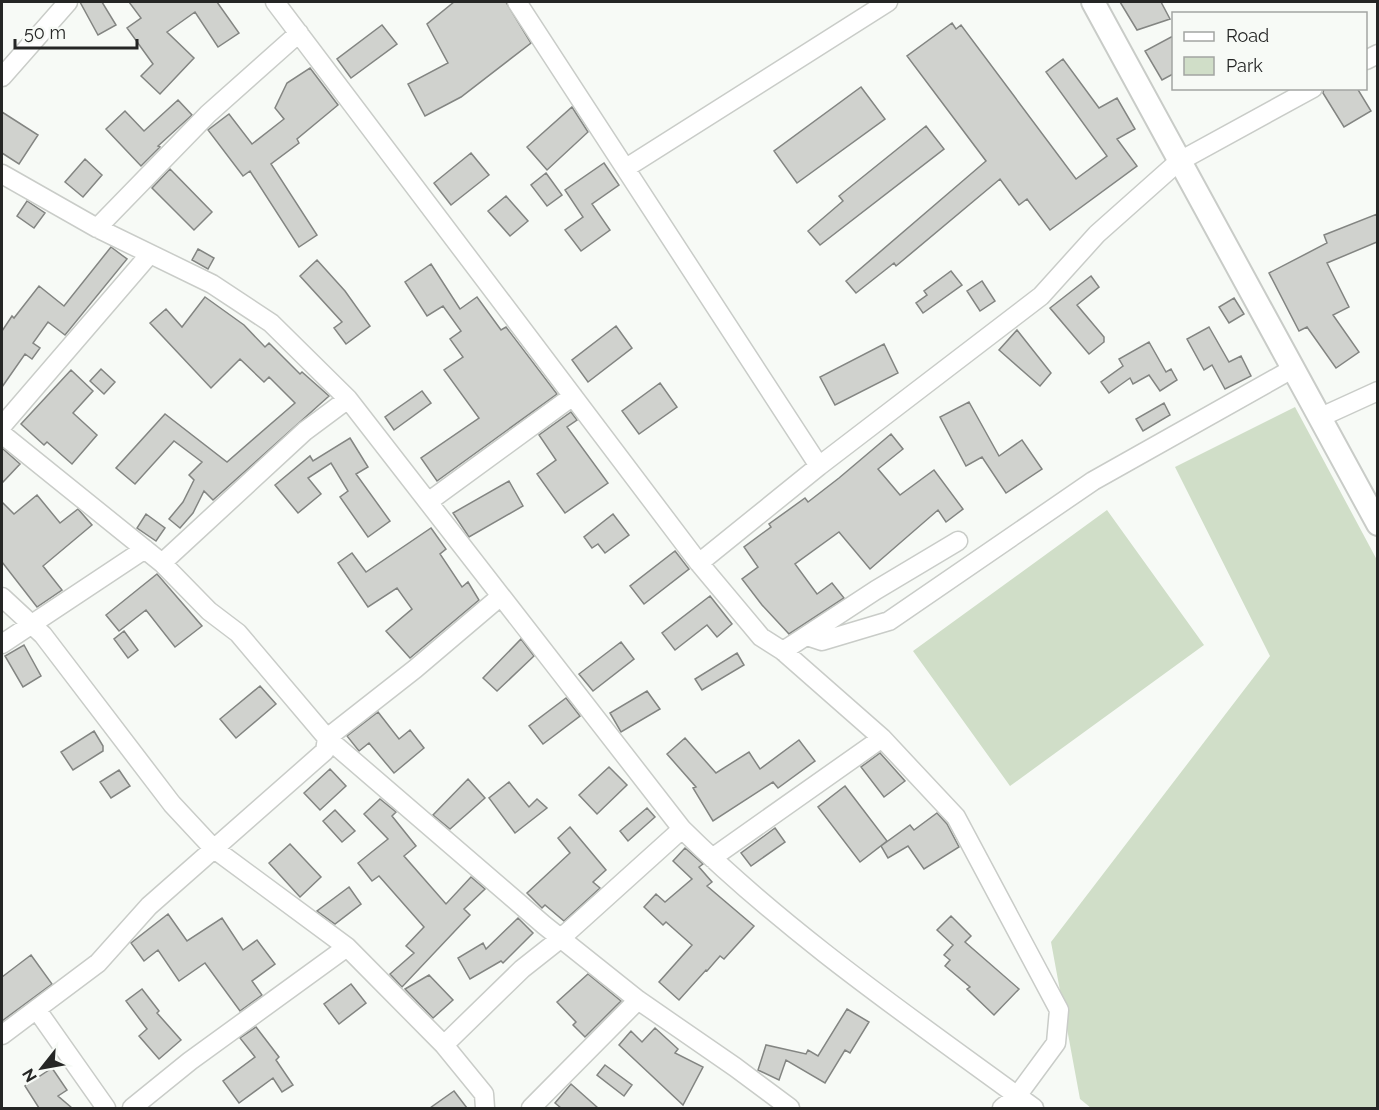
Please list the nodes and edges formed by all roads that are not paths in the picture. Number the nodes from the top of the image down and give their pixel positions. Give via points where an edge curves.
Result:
1 (68, 2) edge
2 (275, 2) edge
3 (517, 2) edge
4 (888, 2) edge
5 (1093, 2) edge
6 (298, 33) junction
7 (2, 77) edge
8 (1309, 90) edge
9 (1178, 162) junction
10 (626, 168) junction
11 (2, 174) edge
12 (97, 228) junction
13 (150, 254) junction
14 (1294, 368) junction
15 (1377, 391) edge
16 (573, 396) junction
17 (348, 399) junction
18 (1321, 417) junction
19 (2, 426) edge
20 (2, 434) edge
21 (819, 466) junction
22 (428, 502) junction
23 (1377, 524) edge
24 (958, 541) dead end
25 (145, 549) junction
26 (162, 563) junction
27 (699, 563) junction
28 (501, 596) junction
29 (2, 597) edge
30 (31, 626) junction
31 (807, 636) junction
32 (2, 644) edge
33 (783, 651) junction
34 (327, 738) junction
35 (882, 738) junction
36 (682, 829) junction
37 (213, 848) junction
38 (712, 858) junction
39 (560, 939) junction
40 (347, 947) junction
41 (638, 1000) junction
42 (37, 1010) junction
43 (2, 1035) edge
44 (444, 1045) junction
45 (1017, 1096) junction
46 (106, 1108) edge
47 (132, 1108) edge
48 (486, 1108) edge
49 (531, 1108) edge
50 (790, 1108) edge
51 (1002, 1108) edge
52 (1034, 1108) edge

1 - 7 street
2 - 6 street
3 - 10 street
4 - 10 street
5 - 9 street
6 - 12 street via 208,114
6 - 16 street
8 - 9 street
9 - 14 street
9 - 21 street via 1097,234 1041,296
10 - 21 street
11 - 12 street
12 - 13 street
13 - 17 street via 212,284 271,323
13 - 19 street
14 - 18 street
14 - 31 street via 1093,482 889,621 822,641
15 - 18 street
16 - 22 street
16 - 27 street
17 - 22 street
17 - 26 street via 305,431
18 - 23 street
20 - 25 street
21 - 27 street
22 - 28 street
24 - 31 street
25 - 26 street
25 - 30 street
26 - 34 street via 209,611 238,633
27 - 33 street via 761,637
28 - 34 street
28 - 36 street
29 - 30 street
30 - 32 street
30 - 37 street via 43,635 172,804
31 - 33 street
33 - 35 street
34 - 37 street via 325,751
34 - 39 street
35 - 38 street
35 - 45 street via 956,817 1059,1010 1056,1043
36 - 38 street
36 - 39 street
37 - 40 street
37 - 42 street via 149,906 98,963
38 - 45 street via 829,957
39 - 41 street
39 - 44 street via 522,969
40 - 44 street
40 - 47 street
41 - 49 street
41 - 50 street
42 - 43 street
42 - 46 street
44 - 48 street via 484,1094
45 - 51 street
45 - 52 street

